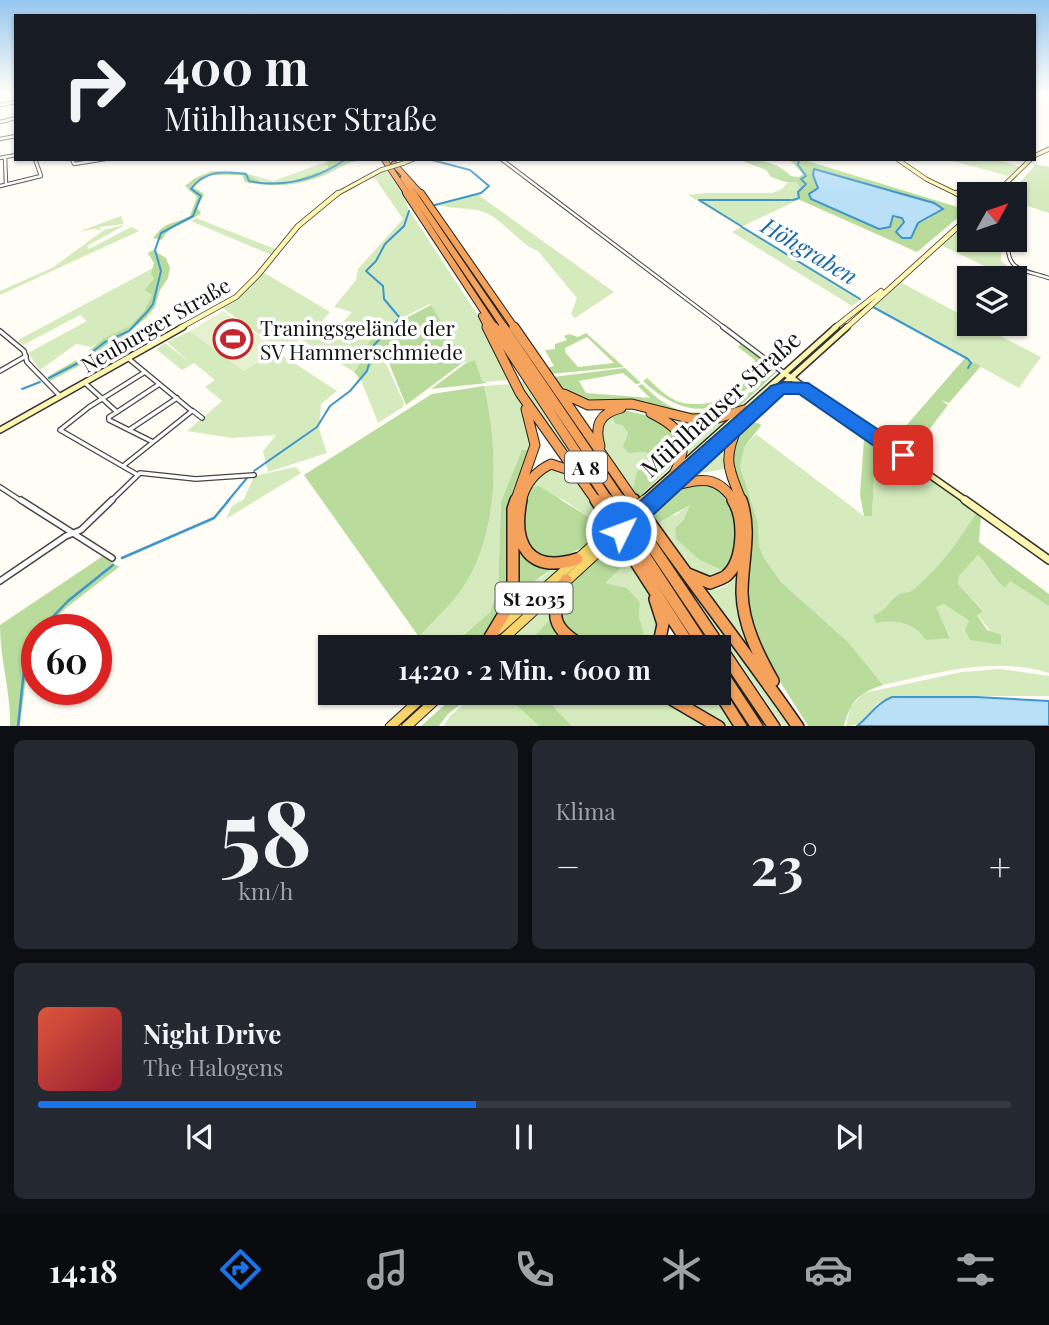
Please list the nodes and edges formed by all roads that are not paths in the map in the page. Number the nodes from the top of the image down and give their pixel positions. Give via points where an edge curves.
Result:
1 (2, 158) edge
2 (36, 161) edge
3 (73, 161) edge
4 (96, 161) edge
5 (393, 161) edge
6 (504, 161) edge
7 (900, 161) edge
8 (1029, 161) edge
9 (5, 169) junction
10 (0, 170) edge
11 (1007, 182) edge
12 (6, 184) junction
13 (0, 186) edge
14 (957, 194) edge
15 (425, 198) junction
16 (437, 207) dead end
17 (957, 227) edge
18 (1007, 252) edge
19 (1049, 278) edge
20 (897, 279) junction
21 (467, 285) junction
22 (0, 331) edge
23 (529, 336) dead end
24 (534, 355) junction
25 (26, 356) junction
26 (129, 359) junction
27 (0, 371) edge
28 (145, 372) junction
29 (784, 373) junction
30 (791, 377) junction
31 (85, 383) junction
32 (552, 383) junction
33 (158, 385) junction
34 (802, 388) junction
35 (777, 390) junction
36 (520, 393) junction
37 (60, 396) junction
38 (102, 398) junction
39 (177, 398) junction
40 (833, 407) junction
41 (744, 410) junction
42 (192, 411) junction
43 (117, 412) junction
44 (202, 418) dead end
45 (738, 426) junction
46 (0, 430) edge
47 (130, 430) junction
48 (151, 441) junction
49 (607, 462) junction
50 (124, 466) junction
51 (675, 472) junction
52 (138, 475) junction
53 (254, 475) dead end
54 (580, 478) junction
55 (0, 487) edge
56 (670, 487) junction
57 (648, 501) junction
58 (73, 533) junction
59 (605, 540) junction
60 (112, 558) dead end
61 (578, 559) junction
62 (675, 560) junction
63 (1049, 560) edge
64 (644, 574) junction
65 (566, 580) junction
66 (0, 581) edge
67 (495, 635) edge
68 (499, 635) edge
69 (500, 635) edge
70 (565, 635) edge
71 (663, 635) edge
72 (683, 635) edge
73 (696, 635) edge
74 (731, 687) edge
75 (414, 705) edge
76 (430, 705) edge
77 (682, 705) edge
78 (727, 705) edge
79 (796, 723) edge
80 (390, 726) edge
81 (406, 726) edge
82 (719, 726) edge
83 (741, 726) edge
84 (757, 726) edge
85 (774, 726) edge

1 - 9 street
2 - 12 street via 41,176
3 - 4 street via 79,165
5 - 15 highway
5 - 21 highway, A 8
5 - 26 main road, Neuburger Straße, bridge via 358,180 299,225 236,297
5 - 85 highway, A 8
6 - 29 street
7 - 14 main road
8 - 11 main road
9 - 10 street
9 - 12 street
12 - 13 street
15 - 16 highway
15 - 24 highway
17 - 20 main road
18 - 19 street via 1012,265
20 - 29 main road, Mühlhauser Straße
20 - 30 main road, Mühlhauser Straße
21 - 36 highway
21 - 73 highway, A 8
22 - 25 street
23 - 24 highway
24 - 32 highway
25 - 27 street
25 - 37 street
26 - 28 street
26 - 31 main road, Neuburger Straße
28 - 33 street
28 - 38 street
29 - 30 main road
29 - 41 main road, Mühlhauser Straße
30 - 34 main road, Mühlhauser Straße
30 - 35 main road, Mühlhauser Straße
30 - 40 main road, Mühlhauser Straße
31 - 37 main road, Neuburger Straße
31 - 38 street
32 - 41 highway via 570,399 588,406 634,405 703,420
32 - 49 highway
33 - 39 street
33 - 43 street
34 - 35 main road
34 - 40 main road, Mühlhauser Straße
35 - 45 main road, Mühlhauser Straße
36 - 54 highway
36 - 67 highway via 534,445 513,509 513,590
37 - 46 main road, Neuburger Straße
38 - 43 street
38 - 50 street via 60,430
39 - 42 street
39 - 47 street
40 - 63 main road, Mühlhauser Straße
41 - 51 main road, Mühlhauser Straße
42 - 44 street
42 - 48 street
43 - 47 street via 109,420
45 - 56 main road, Mühlhauser Straße
45 - 79 highway via 725,458 747,524 744,618
47 - 48 street
48 - 50 street
49 - 51 highway via 596,423 610,411 631,409 658,416 680,435 685,453
49 - 62 highway
50 - 52 street
51 - 57 main road, Mühlhauser Straße
52 - 53 street
52 - 58 street
54 - 61 highway via 555,464 536,471 524,495 519,526 520,542 536,561 552,565
54 - 64 highway
55 - 58 street
56 - 57 main road, Mühlhauser Straße
56 - 62 highway via 693,478 717,482 732,496 741,527 736,562 721,581 699,581
57 - 59 main road, Mühlhauser Straße, bridge
58 - 60 street
58 - 66 street
59 - 61 main road, Mühlhauser Straße / St 2035
59 - 65 main road, Mühlhauser Straße
61 - 68 main road, Mühlhauser Straße / St 2035
62 - 79 highway
64 - 71 highway via 662,618
64 - 72 highway
65 - 69 main road, Mühlhauser Straße
65 - 70 highway via 555,604 555,623
74 - 84 highway
75 - 80 main road
76 - 81 main road
77 - 82 highway
78 - 83 highway

